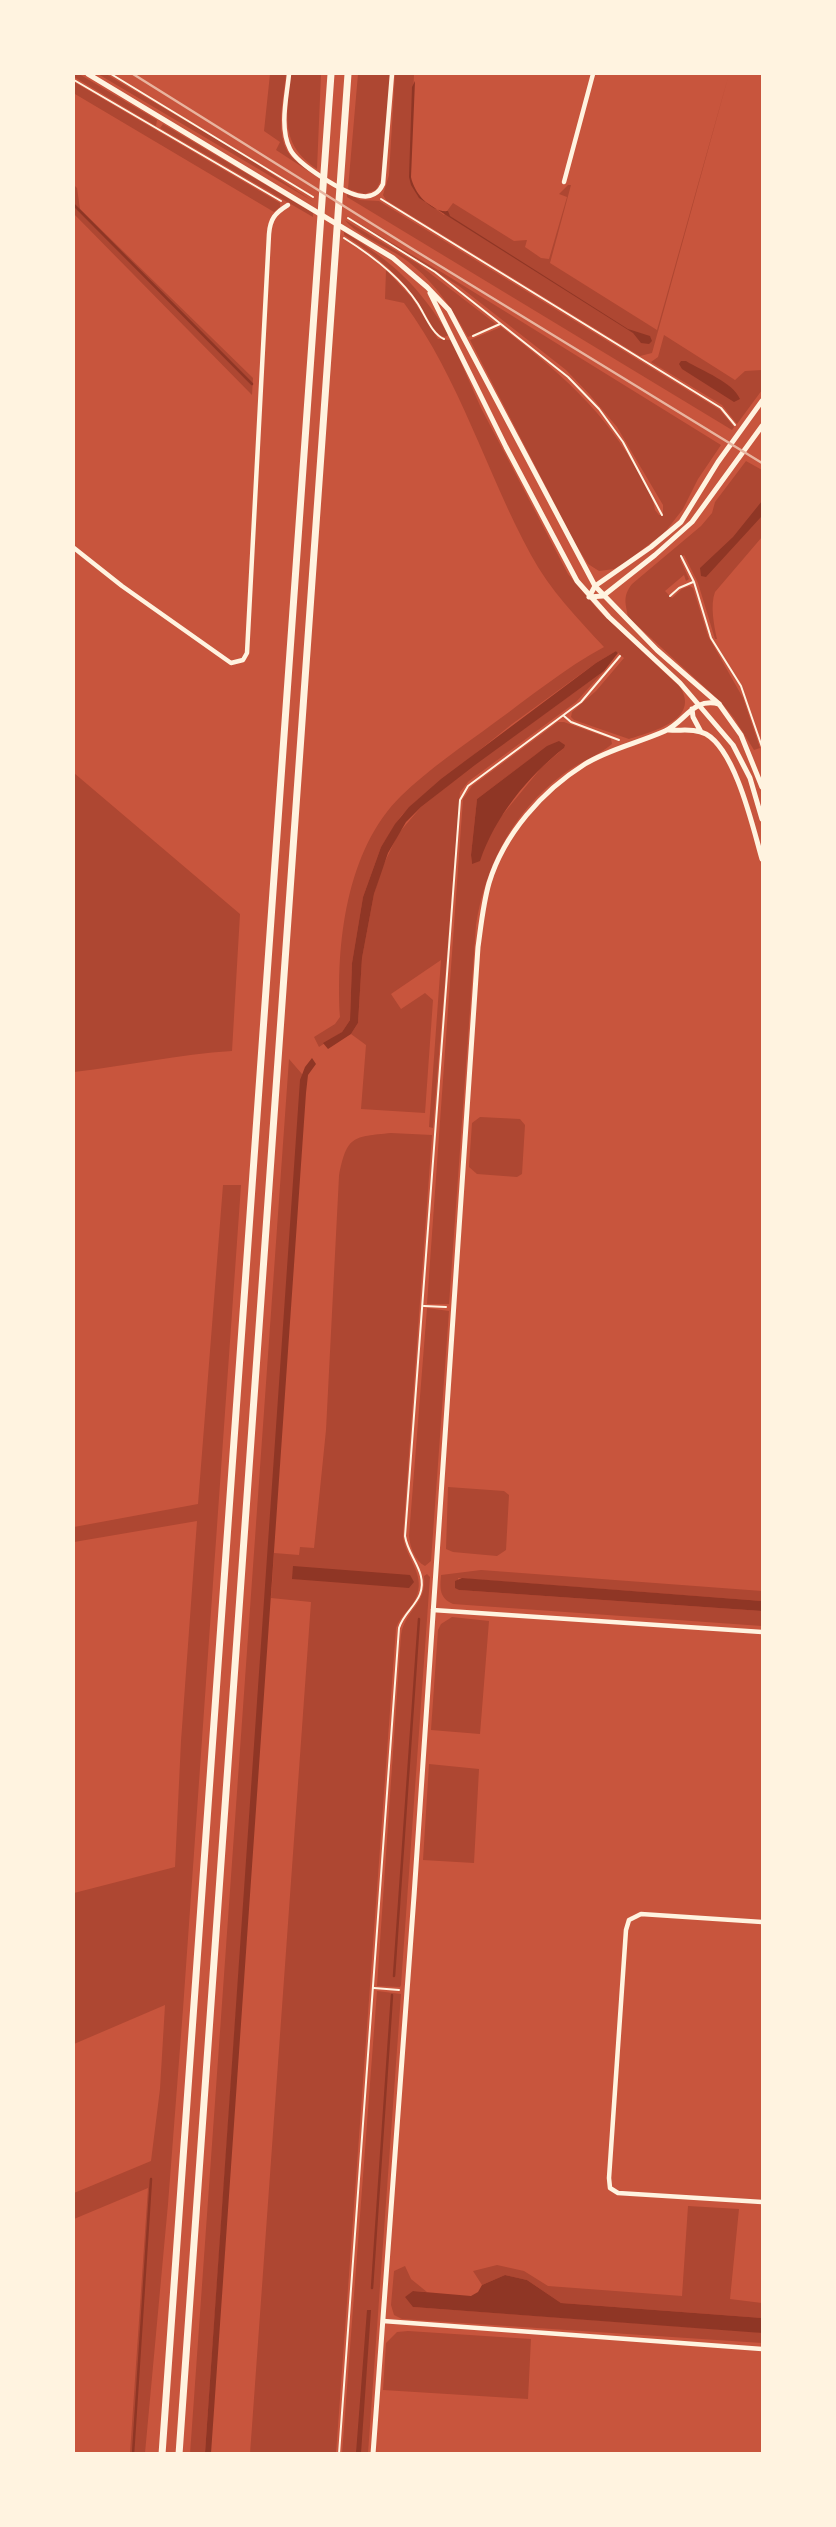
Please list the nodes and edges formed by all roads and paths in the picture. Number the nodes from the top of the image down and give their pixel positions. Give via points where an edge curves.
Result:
1 (88, 74) edge
2 (111, 74) edge
3 (289, 74) edge
4 (331, 74) edge
5 (348, 74) edge
6 (392, 74) edge
7 (593, 74) edge
8 (74, 80) edge
9 (564, 182) dead end
10 (375, 194) junction
11 (312, 196) dead end
12 (288, 205) joint
13 (347, 218) dead end
14 (344, 238) dead end
15 (427, 287) junction
16 (501, 323) junction
17 (452, 335) junction
18 (466, 340) junction
19 (762, 401) edge
20 (736, 426) dead end
21 (762, 426) edge
22 (662, 514) dead end
23 (74, 548) edge
24 (681, 556) dead end
25 (694, 582) junction
26 (594, 586) junction
27 (603, 596) junction
28 (670, 596) dead end
29 (589, 597) junction
30 (620, 656) dead end
31 (699, 704) junction
32 (719, 704) junction
33 (692, 709) junction
34 (563, 715) junction
35 (669, 730) junction
36 (702, 733) junction
37 (622, 746) junction
38 (762, 747) edge
39 (762, 787) edge
40 (762, 819) edge
41 (762, 859) edge
42 (422, 1306) junction
43 (454, 1308) junction
44 (433, 1610) junction
45 (762, 1632) edge
46 (762, 1922) edge
47 (373, 1988) junction
48 (407, 1990) junction
49 (762, 2202) edge
50 (383, 2321) junction
51 (762, 2349) edge
52 (162, 2454) edge
53 (179, 2454) edge
54 (339, 2454) edge
55 (373, 2454) edge

1 - 15 street via 393,258
2 - 11 path
3 - 10 street via 285,125 287,143 296,159 353,194
4 - 52 highway
5 - 53 highway
6 - 10 street via 384,179
7 - 9 street
8 - 12 path
10 - 20 path via 721,408
12 - 23 street via 270,222 247,653 243,660 231,663
13 - 16 path via 435,272
14 - 17 path via 393,275 440,338
15 - 17 street
15 - 18 street via 449,310
16 - 18 path
16 - 22 path via 568,377 599,409 633,457
17 - 29 street via 562,556
18 - 26 street
19 - 26 street via 675,527
21 - 27 street via 686,528
24 - 25 path
25 - 28 path
25 - 38 path via 711,638 741,686
26 - 27 street
26 - 29 street
27 - 29 street
27 - 32 street
29 - 31 street
30 - 34 path via 596,687
31 - 32 street
31 - 33 street
31 - 40 street via 739,755
32 - 39 street via 741,735
33 - 35 street
33 - 36 street
34 - 37 path via 615,738
34 - 42 path via 468,786 460,800
35 - 36 street
35 - 37 street
36 - 41 street via 714,741 739,782
37 - 43 street via 586,763 535,806 499,857 489,883 478,947
42 - 43 path
42 - 47 path via 405,1536 420,1570 421,1585 399,1628
43 - 44 street
44 - 45 street
44 - 48 street
46 - 49 street via 641,1914 629,1920 610,2178 610,2188 618,2193
47 - 48 path
47 - 54 path
48 - 50 street
50 - 51 street
50 - 55 street

